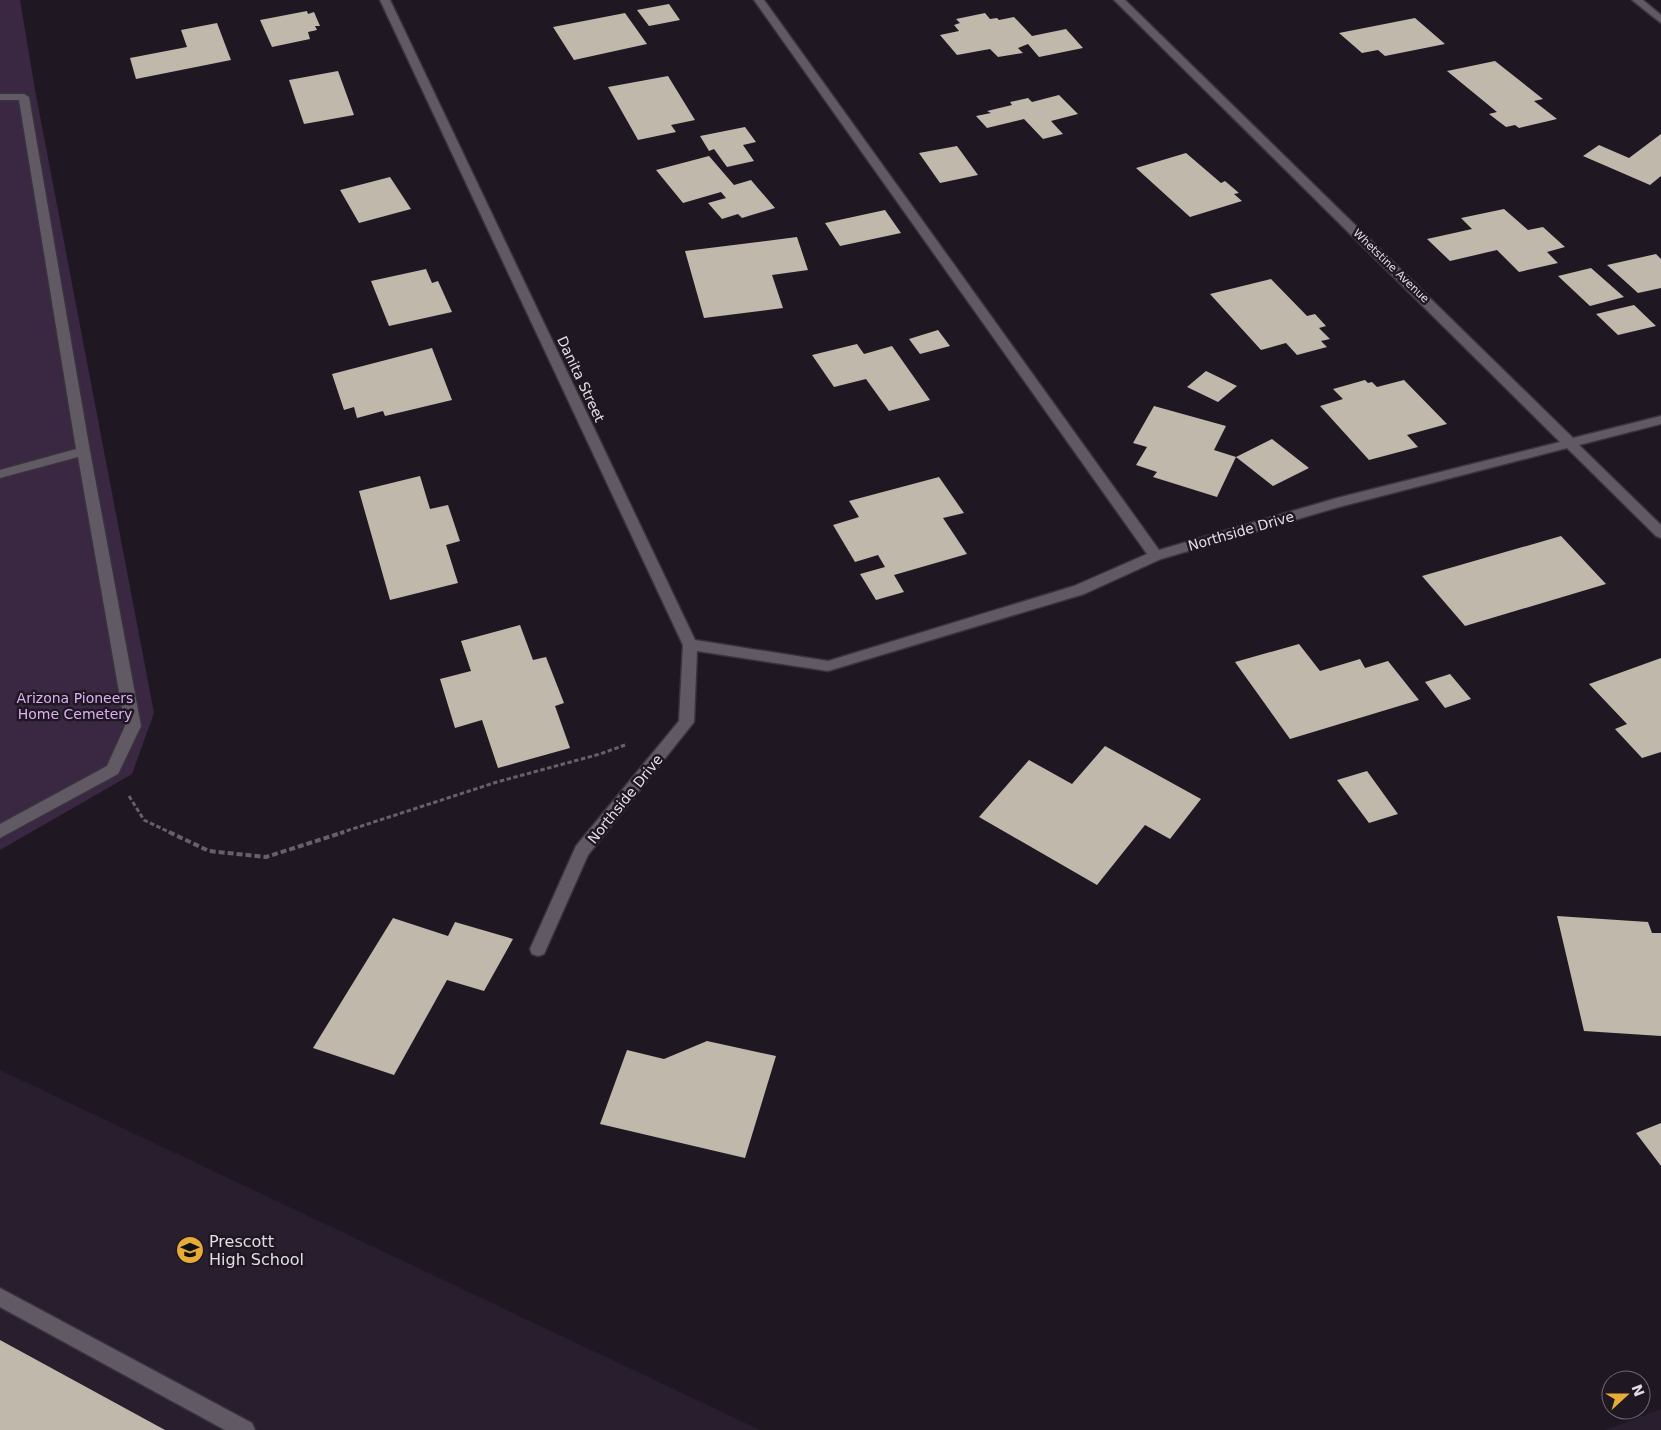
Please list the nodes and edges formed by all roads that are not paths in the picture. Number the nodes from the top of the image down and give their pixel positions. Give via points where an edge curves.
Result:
1 (385, 0) edge
2 (759, 0) edge
3 (1119, 0) edge
4 (1637, 0) edge
5 (1661, 20) edge
6 (0, 97) edge
7 (1661, 420) edge
8 (1571, 443) junction
9 (83, 450) junction
10 (0, 474) edge
11 (1661, 534) edge
12 (1156, 556) junction
13 (690, 645) junction
14 (0, 832) edge
15 (538, 949) dead end
16 (0, 1296) edge
17 (245, 1430) edge

1 - 13 street, Danita Street
2 - 12 street
3 - 8 street, Whetstine Avenue
4 - 5 street
6 - 9 street via 24,97
7 - 8 street, Northside Drive
8 - 11 street, Whetstine Avenue
8 - 12 street, Northside Drive via 1337,503
9 - 10 street
9 - 14 street via 133,726 113,770
12 - 13 street, Northside Drive via 1079,590 828,666
13 - 15 street, Northside Drive via 686,722 582,852
16 - 17 street

